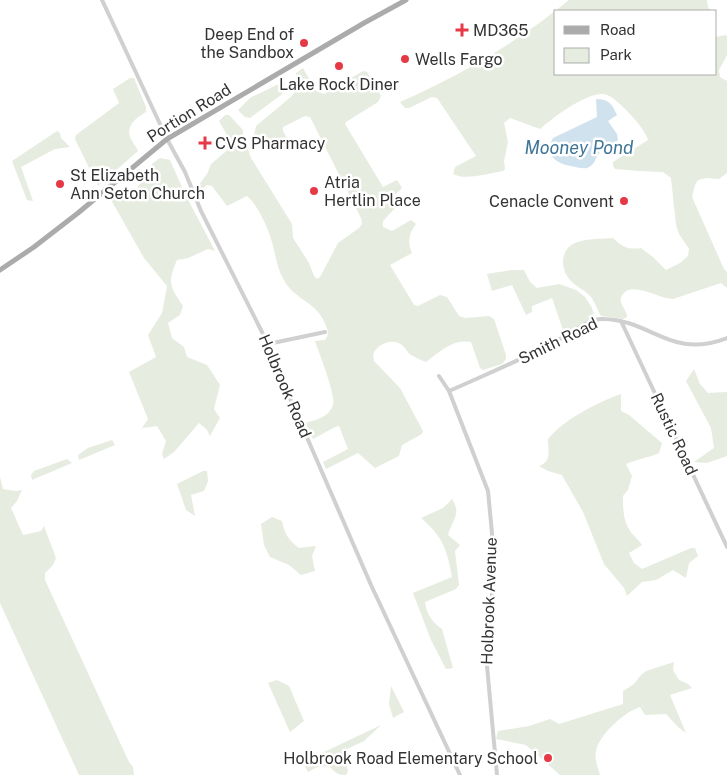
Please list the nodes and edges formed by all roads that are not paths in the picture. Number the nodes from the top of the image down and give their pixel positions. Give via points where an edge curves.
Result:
1 (102, 0) edge
2 (406, 0) edge
3 (167, 139) junction
4 (0, 270) edge
5 (622, 321) junction
6 (325, 332) dead end
7 (727, 338) edge
8 (268, 344) junction
9 (440, 376) dead end
10 (449, 391) junction
11 (727, 547) edge
12 (460, 775) edge
13 (497, 775) edge

1 - 3 street, Holbrook Road
2 - 3 main road, Portion Road
3 - 4 main road, Portion Road via 78,213
3 - 8 street, Holbrook Road
5 - 7 street, Smith Road via 681,344 703,345
5 - 10 street, Smith Road via 601,318 534,354
5 - 11 street, Rustic Road
6 - 8 street
8 - 12 street, Holbrook Road via 369,580
9 - 10 street, Holbrook Avenue
10 - 13 street, Holbrook Avenue via 488,491 492,532 492,608 486,655

